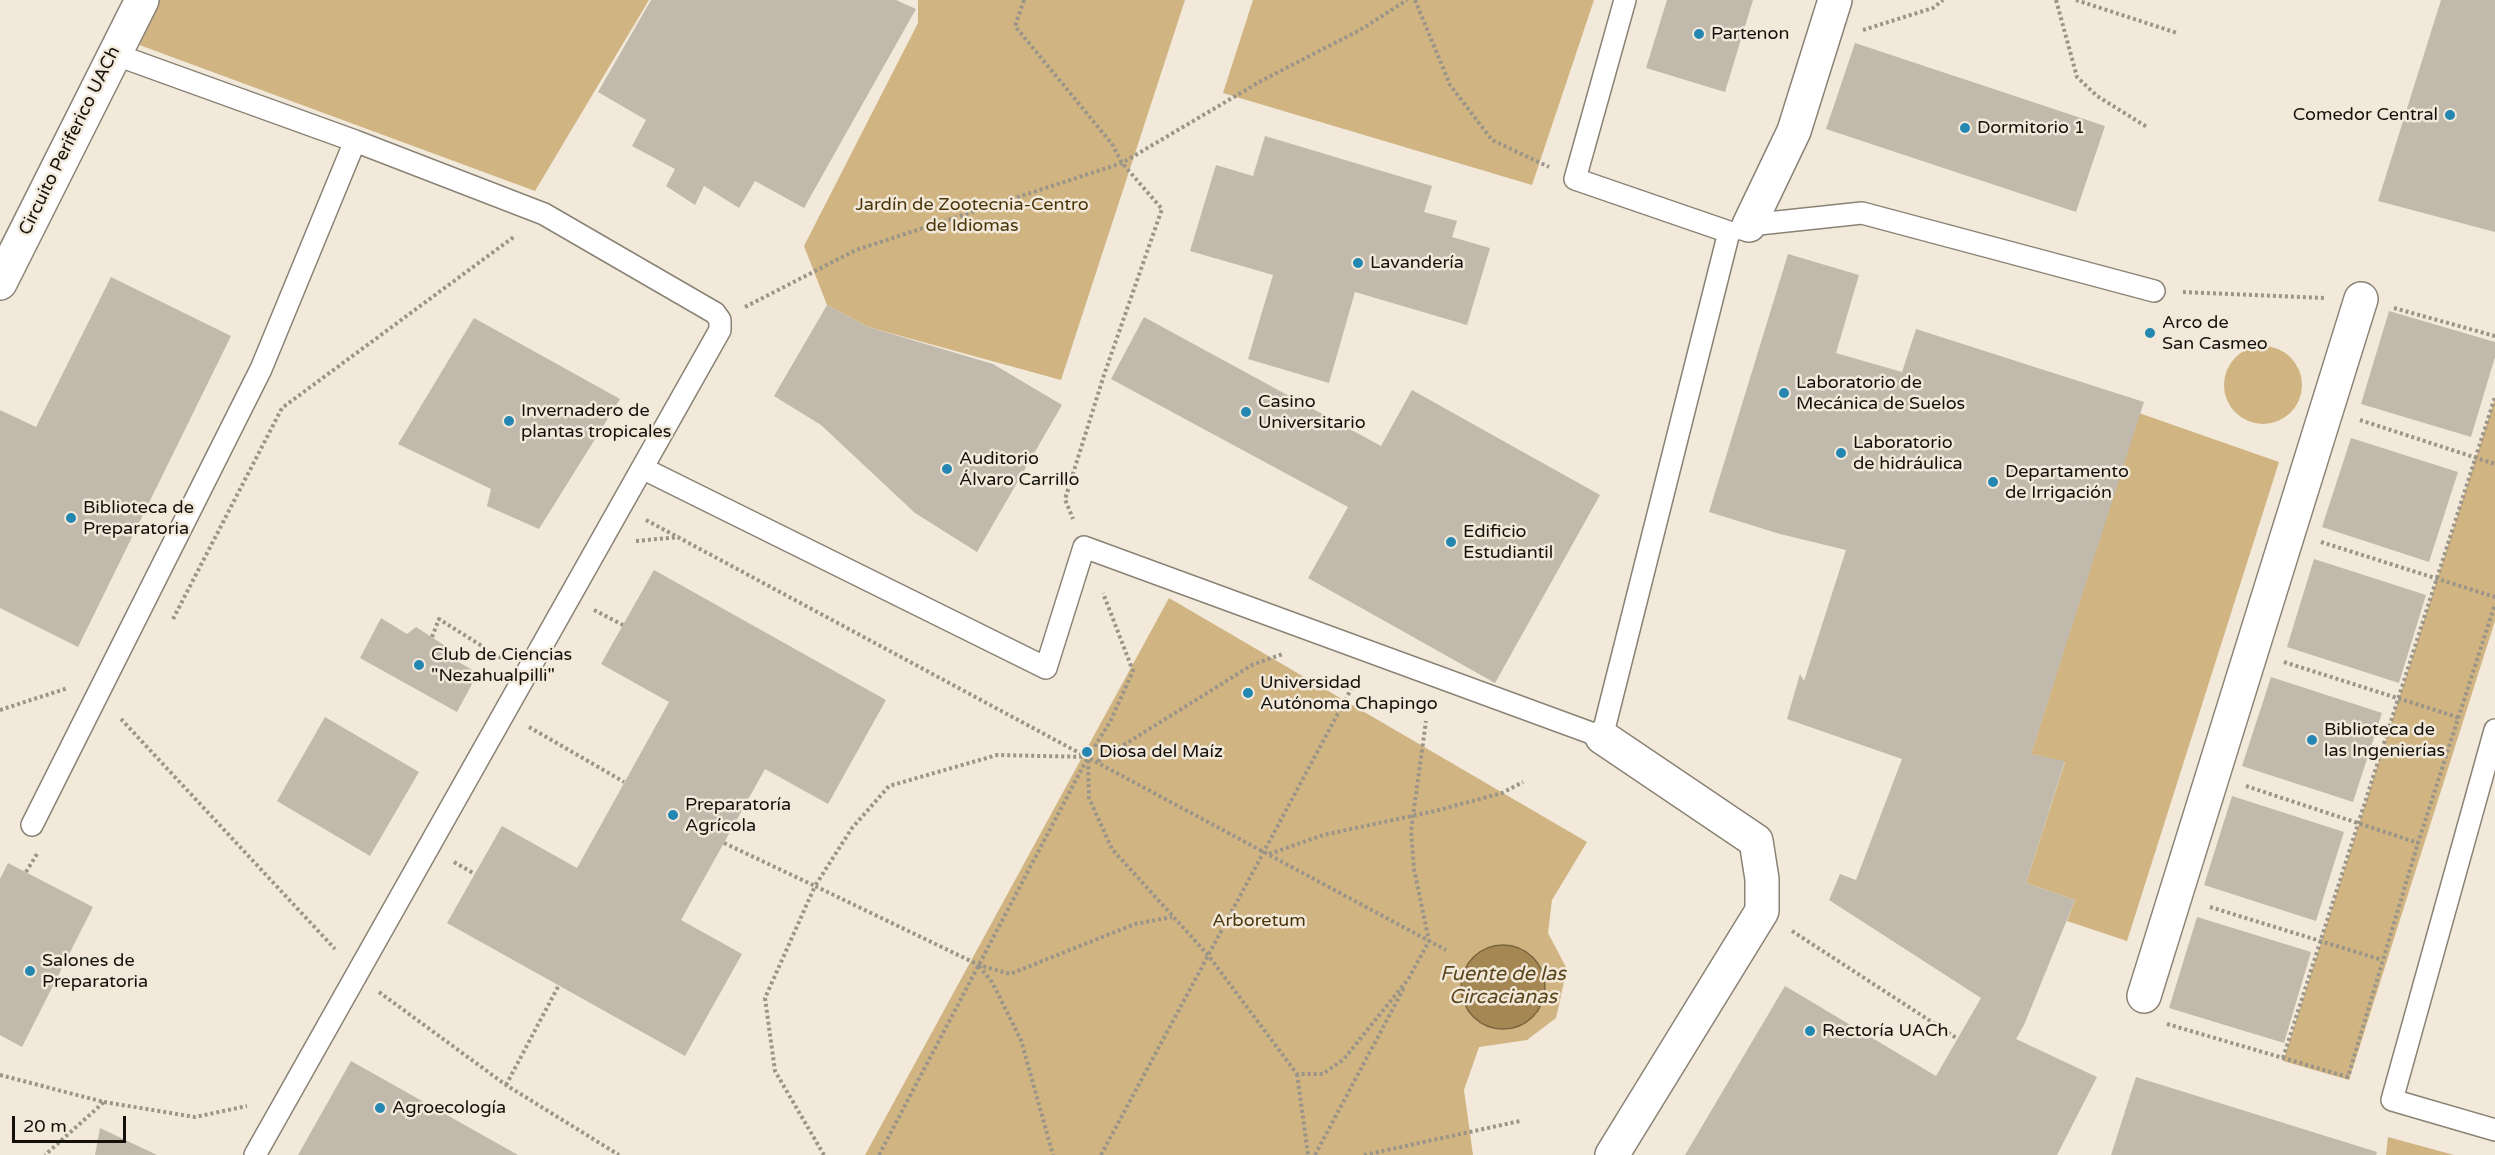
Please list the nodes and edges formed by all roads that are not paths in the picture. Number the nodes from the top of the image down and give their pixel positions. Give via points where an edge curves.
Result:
1 (142, 0) edge
2 (1625, 0) edge
3 (1835, 0) edge
4 (114, 54) junction
5 (355, 141) junction
6 (1739, 229) junction
7 (0, 283) edge
8 (2154, 291) road end
9 (2361, 299) road end
10 (642, 468) junction
11 (2495, 730) edge
12 (1602, 736) junction
13 (32, 825) dead end
14 (2144, 996) road end
15 (2495, 1130) edge
16 (255, 1155) edge
17 (1612, 1155) edge

1 - 4 street, Circuito Periferico UACh
2 - 6 lane via 1575,179
3 - 6 street via 1794,131
4 - 5 lane
4 - 7 street, Circuito Periferico UACh
5 - 10 lane via 544,214 715,313 720,330
5 - 13 lane via 261,369
6 - 8 lane via 1862,213
6 - 12 lane
9 - 14 street
10 - 12 lane via 1046,668 1084,547
10 - 16 lane
11 - 15 lane via 2392,1100
12 - 17 street via 1756,841 1762,879 1762,911

